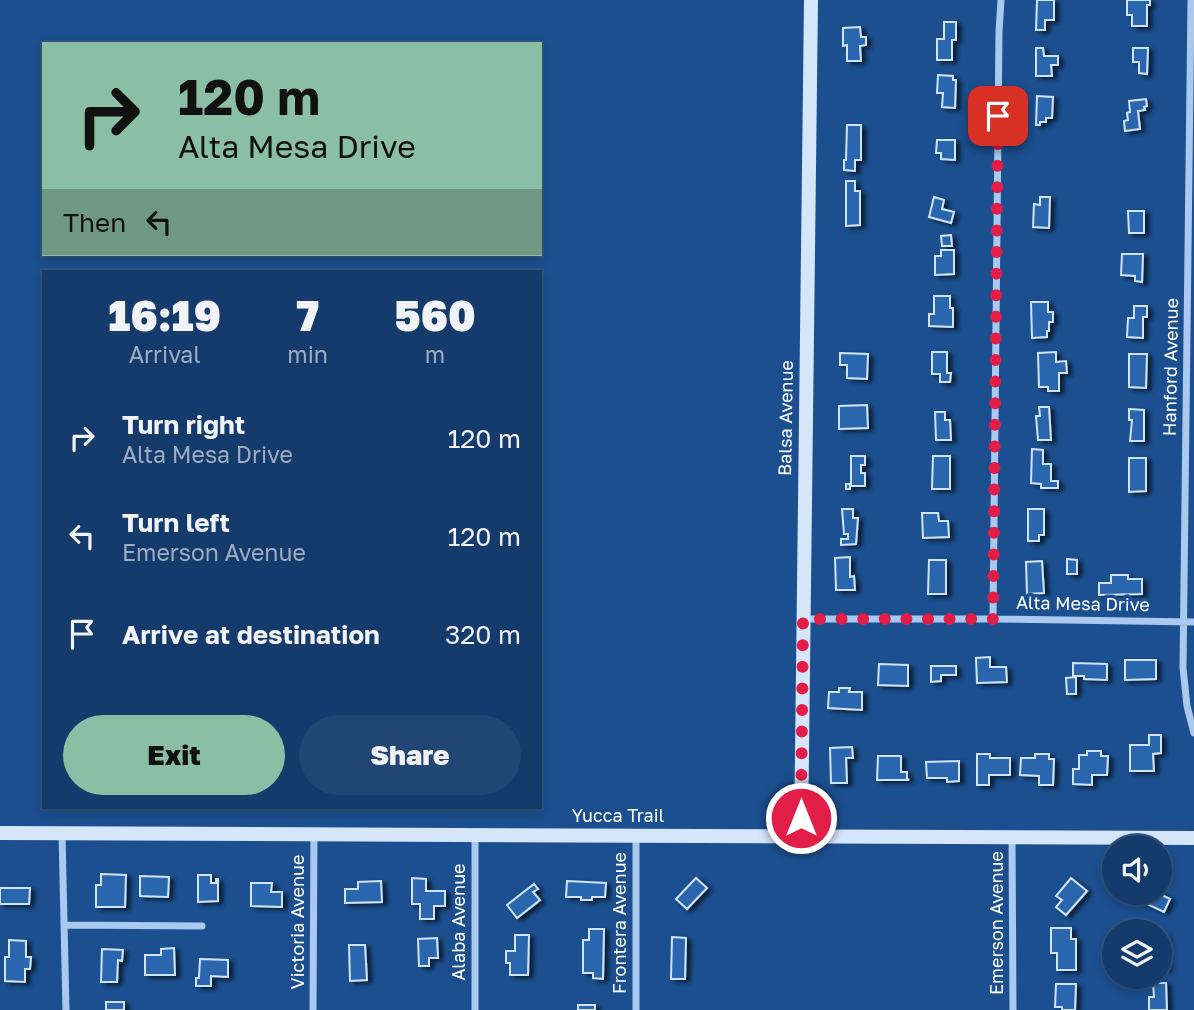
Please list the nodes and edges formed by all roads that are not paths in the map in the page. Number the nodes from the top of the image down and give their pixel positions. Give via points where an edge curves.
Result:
1 (811, 0) edge
2 (1001, 0) edge
3 (1191, 0) edge
4 (803, 619) junction
5 (993, 619) junction
6 (1184, 621) junction
7 (1194, 621) edge
8 (1194, 733) edge
9 (0, 833) edge
10 (62, 834) junction
11 (314, 835) junction
12 (475, 835) junction
13 (636, 836) junction
14 (801, 836) junction
15 (1012, 836) junction
16 (1194, 838) edge
17 (65, 925) junction
18 (202, 926) dead end
19 (66, 1010) edge
20 (313, 1010) edge
21 (475, 1010) edge
22 (636, 1010) edge
23 (1013, 1010) edge

1 - 4 main road, Balsa Avenue
2 - 5 street
3 - 6 street, Hanford Avenue
4 - 5 street, Alta Mesa Drive
4 - 14 main road, Balsa Avenue
5 - 6 street, Alta Mesa Drive
6 - 7 street, Alta Mesa Drive
6 - 8 street, Hanford Avenue via 1183,668
9 - 10 main road, Yucca Trail
10 - 11 main road, Yucca Trail
10 - 17 street
11 - 12 main road, Yucca Trail
11 - 20 street, Victoria Avenue
12 - 13 main road, Yucca Trail
12 - 21 street, Alaba Avenue
13 - 14 main road, Yucca Trail
13 - 22 street, Frontera Avenue
14 - 15 main road, Yucca Trail
15 - 16 main road, Yucca Trail
15 - 23 street, Emerson Avenue
17 - 18 street
17 - 19 street

